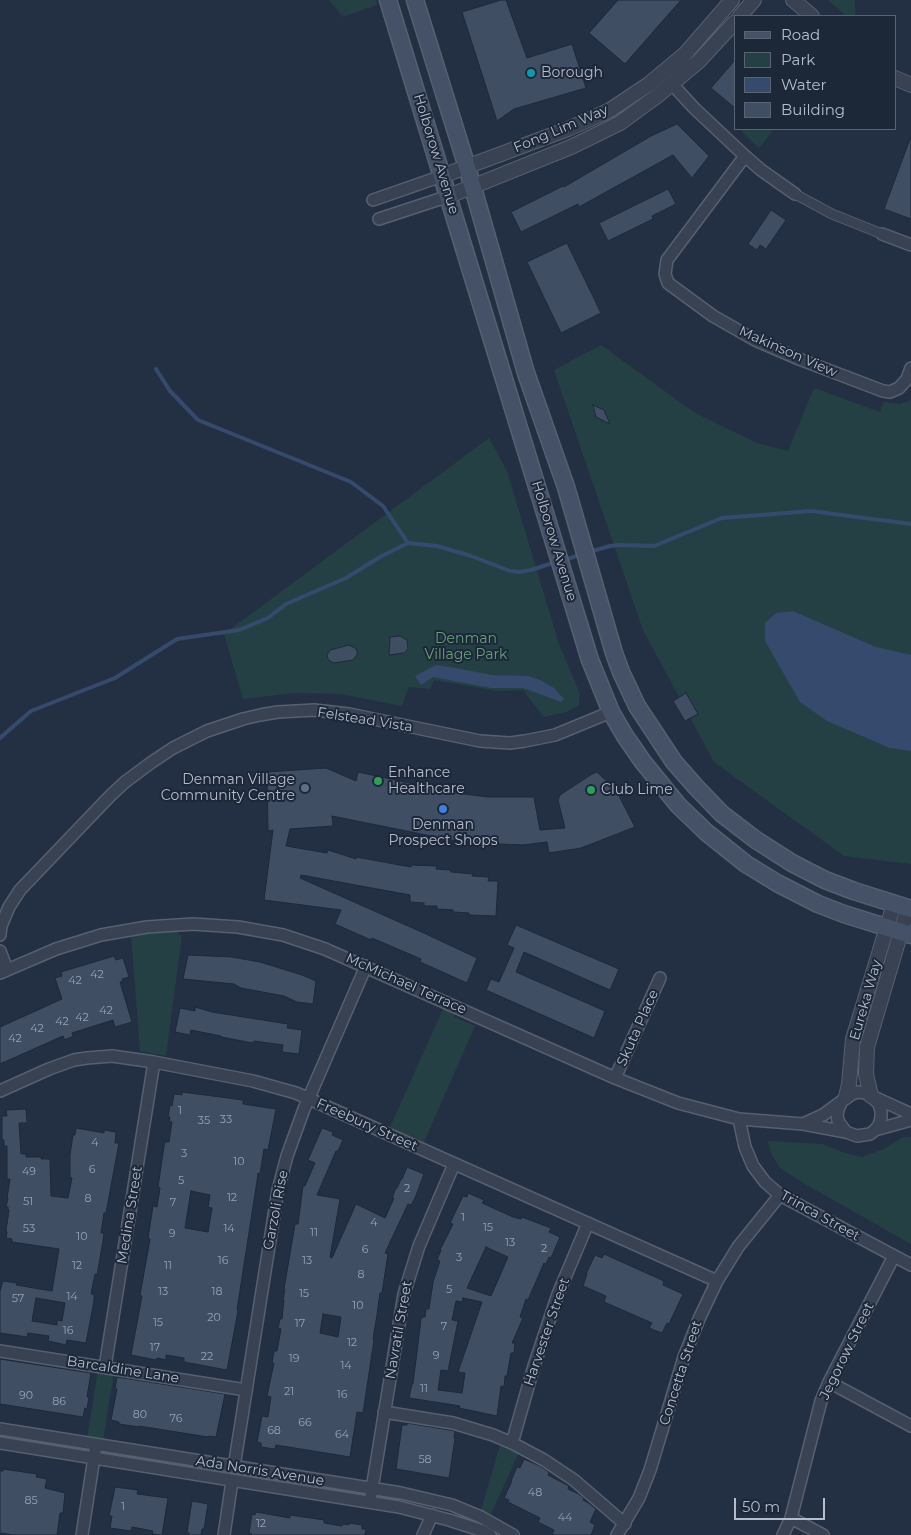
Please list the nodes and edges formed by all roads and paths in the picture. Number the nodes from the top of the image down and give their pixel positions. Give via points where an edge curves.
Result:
1 (388, 0) edge
2 (414, 0) edge
3 (732, 0) edge
4 (754, 0) edge
5 (793, 0) edge
6 (741, 15) edge
7 (811, 15) edge
8 (734, 23) edge
9 (896, 78) edge
10 (672, 84) junction
11 (911, 85) edge
12 (745, 156) junction
13 (467, 167) junction
14 (442, 176) junction
15 (473, 188) junction
16 (795, 194) joint
17 (449, 196) junction
18 (373, 200) dead end
19 (379, 219) dead end
20 (882, 234) joint
21 (911, 245) edge
22 (911, 368) edge
23 (635, 702) junction
24 (611, 712) junction
25 (904, 907) edge
26 (900, 931) edge
27 (0, 934) edge
28 (0, 951) edge
29 (366, 966) junction
30 (4, 971) edge
31 (660, 978) dead end
32 (154, 1062) junction
33 (615, 1078) junction
34 (0, 1090) edge
35 (873, 1097) junction
36 (309, 1099) junction
37 (844, 1099) junction
38 (911, 1114) edge
39 (739, 1119) junction
40 (911, 1120) edge
41 (803, 1124) junction
42 (875, 1130) junction
43 (846, 1132) junction
44 (454, 1164) junction
45 (780, 1195) junction
46 (588, 1223) junction
47 (894, 1256) junction
48 (911, 1265) edge
49 (717, 1281) junction
50 (0, 1351) edge
51 (105, 1367) junction
52 (829, 1382) junction
53 (246, 1390) junction
54 (384, 1412) junction
55 (911, 1426) edge
56 (0, 1428) edge
57 (0, 1443) edge
58 (512, 1443) junction
59 (96, 1444) junction
60 (94, 1459) junction
61 (234, 1467) junction
62 (232, 1481) junction
63 (372, 1489) junction
64 (370, 1503) junction
65 (432, 1515) junction
66 (791, 1518) junction
67 (625, 1524) junction
68 (82, 1535) edge
69 (224, 1535) edge
70 (423, 1535) edge
71 (490, 1535) edge
72 (513, 1535) edge
73 (618, 1535) edge
74 (783, 1535) edge
75 (823, 1535) edge

1 - 14 main road, Holborow Avenue
2 - 13 main road, Holborow Avenue
3 - 13 street, Fong Lim Way via 685,54 610,110
4 - 6 street
5 - 7 street
8 - 10 street, Fong Lim Way via 699,61
9 - 11 street
10 - 12 street
10 - 15 street, Fong Lim Way via 612,127
12 - 16 street
12 - 22 street, Makinson View via 669,257 665,270 668,283 712,316 755,340 883,391 899,388
13 - 14 street, Fong Lim Way
13 - 15 main road, Holborow Avenue
14 - 17 main road, Holborow Avenue
14 - 18 street
15 - 17 street, Fong Lim Way
15 - 23 main road, Holborow Avenue via 526,373 566,487 614,653
16 - 20 street via 832,214
17 - 19 street
17 - 24 main road, Holborow Avenue via 590,660
20 - 21 street
23 - 24 main road, Felstead Vista
23 - 25 main road, Holborow Avenue via 663,747 696,787 722,814 756,840 824,880
24 - 26 main road, Holborow Avenue via 678,805 746,864 810,900
24 - 27 street, Felstead Vista via 555,735 510,743 480,741 314,710 260,715 208,731 173,748 110,796 20,890 9,907
25 - 26 street, Eureka Way
26 - 35 street, Eureka Way via 867,1047 866,1074
26 - 37 street, Eureka Way via 853,1039 849,1084
28 - 30 street
29 - 30 street, McMichael Terrace via 283,935 193,924 102,935 56,949
29 - 33 street, McMichael Terrace
29 - 36 street, Garzoli Rise
31 - 33 street, Skuta Place
32 - 34 street, Freebury Street via 112,1056 74,1060
32 - 36 street, Freebury Street via 253,1081
32 - 51 street, Medina Street
33 - 39 street, McMichael Terrace via 678,1103
35 - 37 street via 858,1092
35 - 38 street
35 - 42 street via 881,1111
36 - 44 street, Freebury Street
36 - 53 street, Garzoli Rise via 278,1190
37 - 41 street via 823,1115
37 - 43 street via 838,1107 838,1120
39 - 41 street, McMichael Terrace
39 - 45 street, Trinca Street via 753,1166
40 - 42 street
41 - 43 street, McMichael Terrace
42 - 43 street via 864,1136
44 - 46 street, Freebury Street
44 - 54 street, Navratil Street via 408,1278
45 - 47 street, Trinca Street
45 - 49 street, Concetta Street via 738,1247
46 - 49 street, Freebury Street
46 - 58 street, Harvester Street via 555,1303
47 - 48 street, Trinca Street
47 - 52 street, Jegorow Street
49 - 67 street, Concetta Street via 684,1356 650,1470
50 - 51 street, Barcaldine Lane
51 - 53 street, Barcaldine Lane
52 - 55 street
52 - 66 street, Jegorow Street via 821,1401
53 - 61 street, Garzoli Rise
54 - 58 street via 453,1423
54 - 63 street, Navratil Street
56 - 59 street, Ada Norris Avenue
57 - 60 street, Ada Norris Avenue
58 - 67 street via 574,1480
59 - 60 street
59 - 61 street, Ada Norris Avenue
60 - 62 street, Ada Norris Avenue
60 - 68 street
61 - 63 street, Ada Norris Avenue
62 - 64 street, Ada Norris Avenue
62 - 69 street
63 - 64 street, Navratil Street
63 - 72 street, Ada Norris Avenue via 452,1505
64 - 65 street, Ada Norris Avenue
65 - 70 street
65 - 71 street, Ada Norris Avenue
66 - 74 street, Jegorow Street
66 - 75 street
67 - 73 street, Concetta Street

